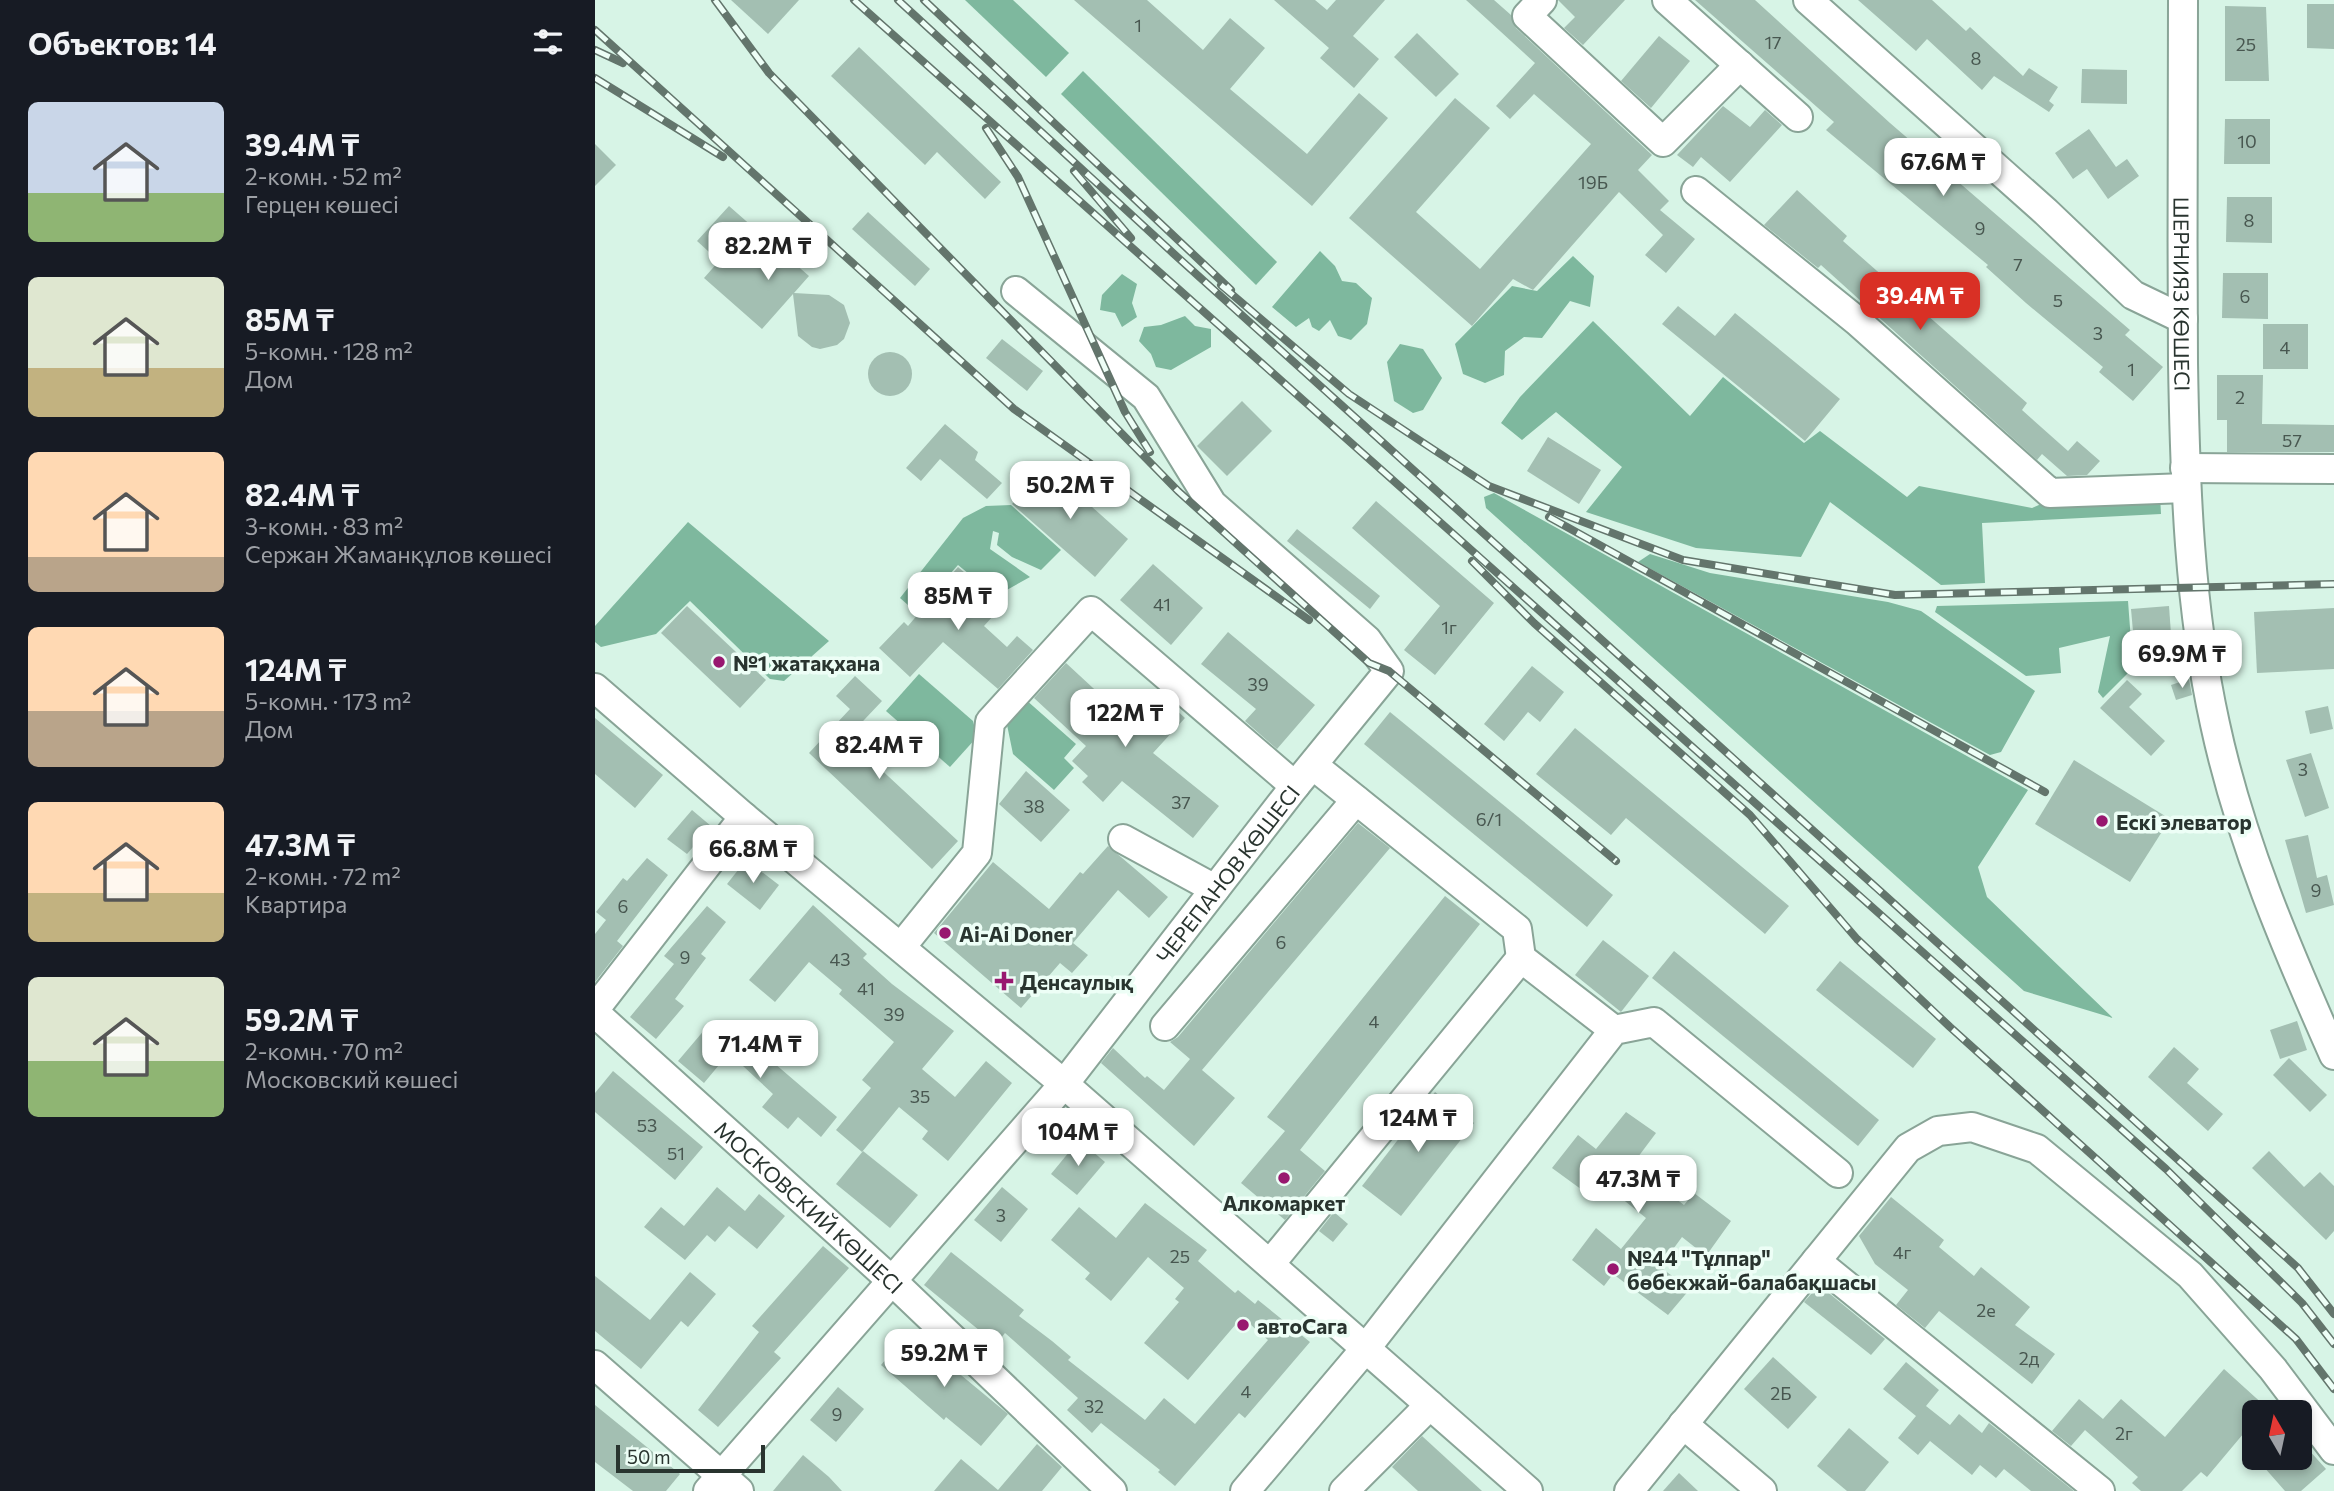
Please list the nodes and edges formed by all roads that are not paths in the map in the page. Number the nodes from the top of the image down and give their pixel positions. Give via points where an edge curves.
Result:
1 (1542, 0) edge
2 (1667, 0) edge
3 (1808, 0) edge
4 (2183, 0) edge
5 (1740, 65) junction
6 (1798, 117) dead end
7 (1696, 191) dead end
8 (1016, 291) dead end
9 (2183, 319) junction
10 (2334, 469) edge
11 (2185, 478) junction
12 (595, 688) edge
13 (1304, 776) junction
14 (1356, 800) junction
15 (744, 817) junction
16 (1123, 838) dead end
17 (1215, 889) junction
18 (901, 947) junction
19 (1521, 958) junction
20 (595, 1011) edge
21 (2325, 1012) edge
22 (1165, 1026) dead end
23 (1614, 1030) junction
24 (2334, 1055) edge
25 (1064, 1084) junction
26 (1838, 1173) dead end
27 (1816, 1261) junction
28 (1270, 1264) junction
29 (890, 1279) junction
30 (1366, 1348) junction
31 (595, 1365) edge
32 (1430, 1405) junction
33 (1683, 1424) junction
34 (2334, 1450) edge
35 (723, 1486) edge
36 (1112, 1491) edge
37 (1245, 1491) edge
38 (1344, 1491) edge
39 (1528, 1491) edge
40 (1629, 1491) edge
41 (1762, 1491) edge
42 (2100, 1491) edge

1 - 5 street via 1527,16 1663,142
2 - 5 street
3 - 9 street via 2133,295
4 - 9 street, ШЕРНИЯЗ КӨШЕСІ
5 - 6 street
7 - 11 street via 1857,321 2050,493
8 - 13 street, ЧЕРЕПАНОВ КӨШЕСІ via 1146,397 1212,504 1367,640 1389,671
9 - 11 street, ШЕРНИЯЗ КӨШЕСІ
10 - 11 street
11 - 21 street, ШЕРНИЯЗ КӨШЕСІ via 2194,589 2214,723 2238,814 2270,906
12 - 15 street
13 - 14 street
13 - 17 street, ЧЕРЕПАНОВ КӨШЕСІ
13 - 18 street via 1091,611 990,722 977,853
14 - 19 street via 1517,929
14 - 22 street
15 - 18 street
15 - 20 street
16 - 17 street
17 - 25 street, ЧЕРЕПАНОВ КӨШЕСІ
18 - 25 street
19 - 23 street
19 - 28 street
20 - 29 street, МОСКОВСКИЙ КӨШЕСІ
21 - 24 street, ШЕРНИЯЗ КӨШЕСІ
23 - 26 street via 1654,1022
23 - 30 street
25 - 28 street
25 - 29 street, ЧЕРЕПАНОВ КӨШЕСІ
27 - 33 street
27 - 34 street via 1908,1148 1938,1131 1972,1127 1989,1131 2038,1149 2190,1275 2273,1369
27 - 42 street
28 - 30 street
29 - 35 street, ЧЕРЕПАНОВ КӨШЕСІ
29 - 36 street, МОСКОВСКИЙ КӨШЕСІ
30 - 32 street
30 - 37 street
31 - 35 street
32 - 38 street
32 - 39 street
33 - 40 street
33 - 41 street

